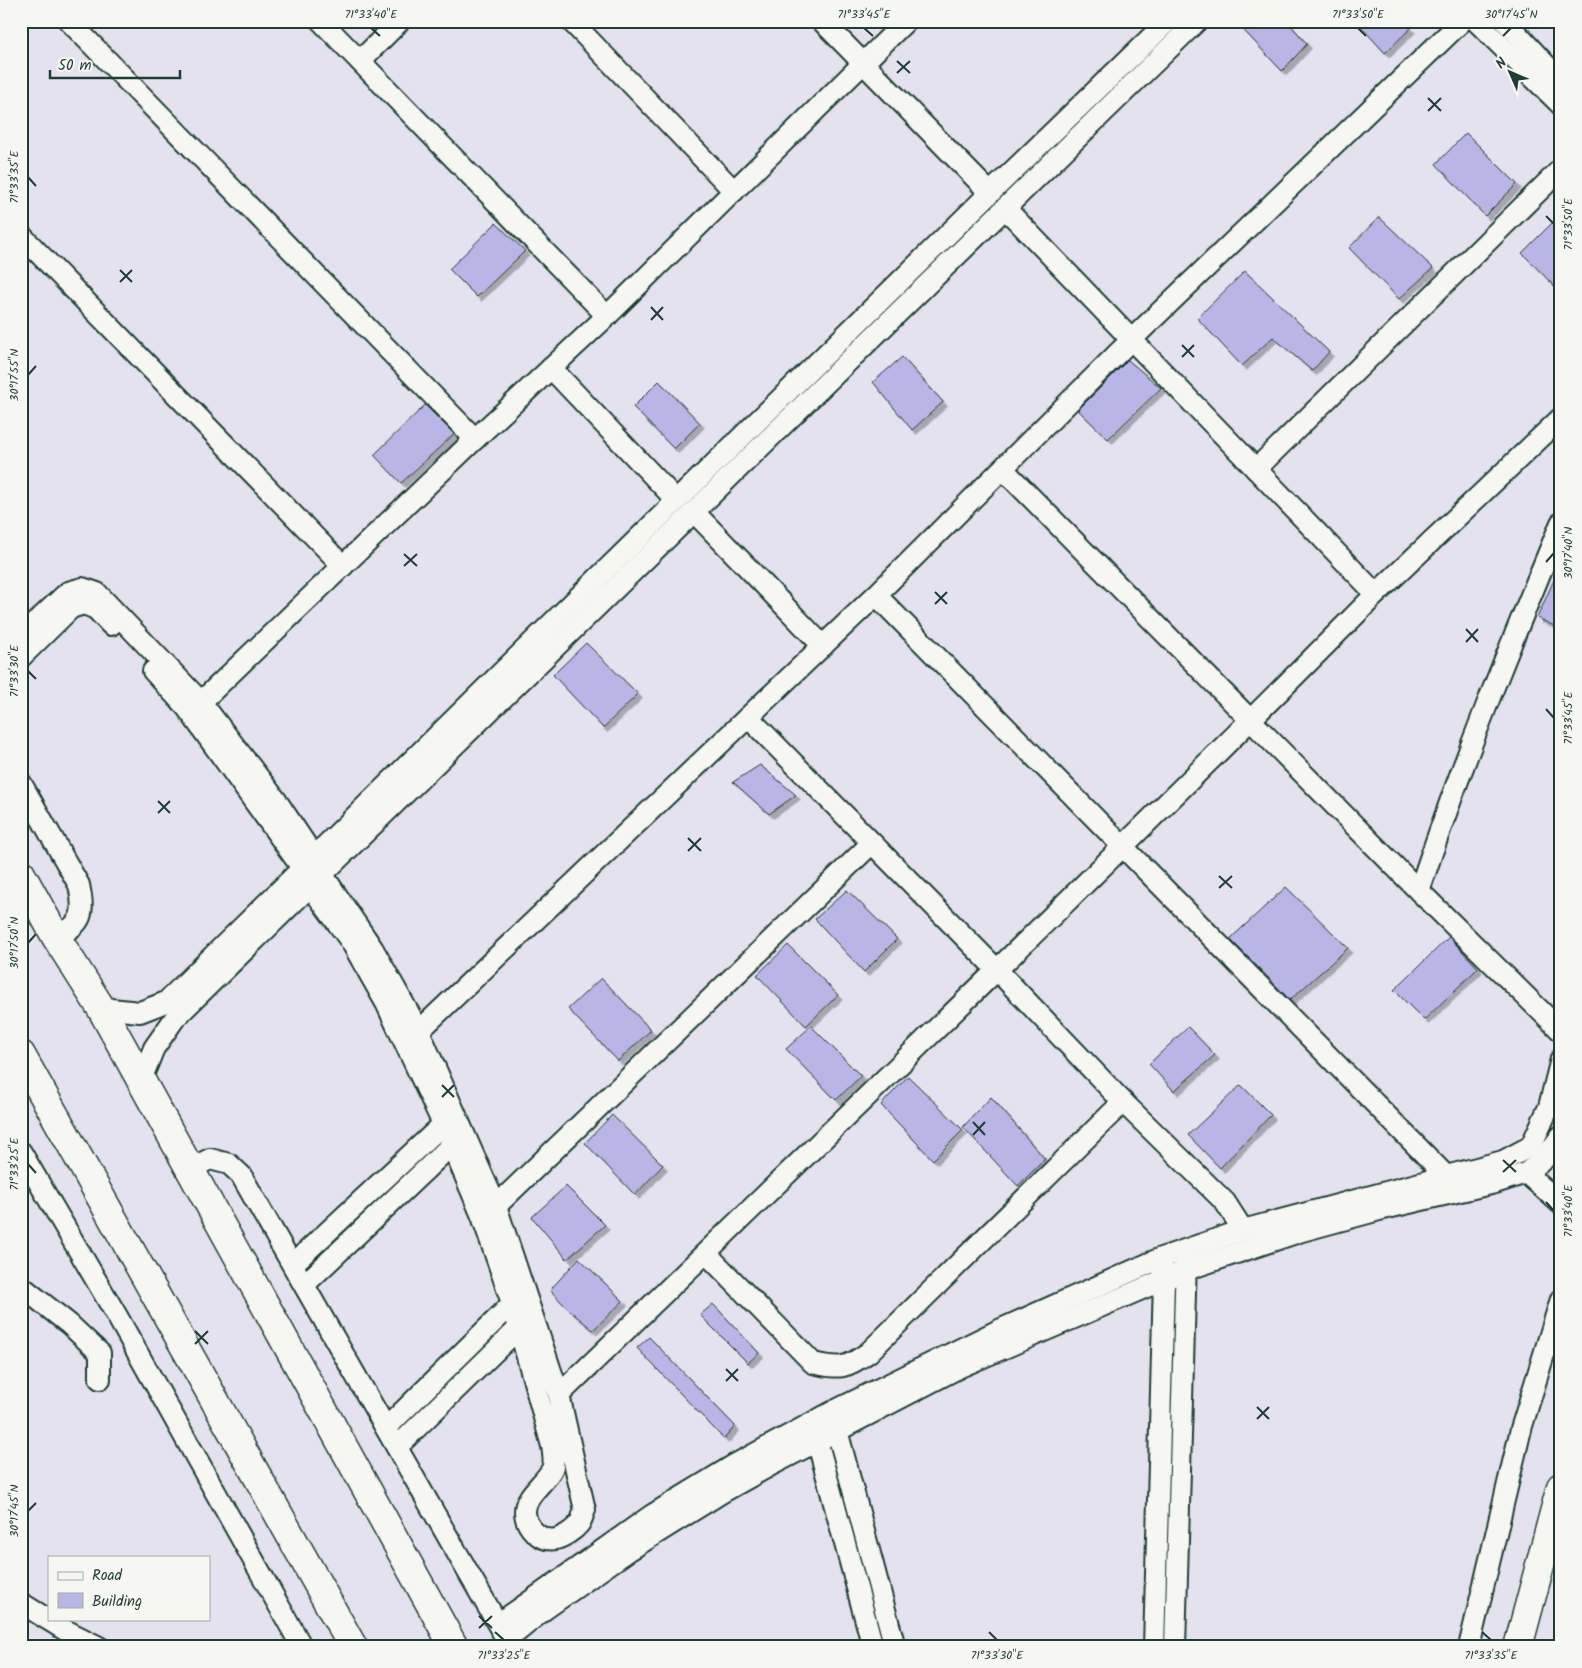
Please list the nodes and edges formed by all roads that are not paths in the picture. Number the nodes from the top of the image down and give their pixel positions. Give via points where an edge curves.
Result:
1 (69, 21) edge
2 (321, 21) edge
3 (400, 21) edge
4 (571, 21) edge
5 (822, 21) edge
6 (906, 21) edge
7 (1168, 21) edge
8 (1198, 21) edge
9 (1462, 21) edge
10 (1476, 21) edge
11 (1505, 21) edge
12 (360, 61) junction
13 (863, 63) junction
14 (1561, 81) edge
15 (1561, 104) edge
16 (1561, 169) edge
17 (734, 191) junction
18 (990, 193) junction
19 (1005, 208) junction
20 (21, 235) edge
21 (607, 316) junction
22 (1132, 339) junction
23 (551, 368) junction
24 (1561, 418) edge
25 (475, 439) junction
26 (1003, 469) junction
27 (1256, 469) junction
28 (676, 500) junction
29 (694, 513) junction
30 (1561, 523) edge
31 (343, 566) junction
32 (1376, 594) junction
33 (876, 595) junction
34 (21, 636) edge
35 (823, 646) junction
36 (21, 657) edge
37 (201, 702) junction
38 (748, 717) junction
39 (1251, 720) junction
40 (21, 783) edge
41 (872, 843) junction
42 (1123, 846) junction
43 (313, 872) junction
44 (21, 874) edge
45 (1419, 891) junction
46 (56, 937) junction
47 (997, 970) junction
48 (101, 1008) junction
49 (419, 1031) junction
50 (1561, 1031) edge
51 (21, 1055) edge
52 (1561, 1059) edge
53 (141, 1080) junction
54 (1123, 1102) junction
55 (449, 1118) junction
56 (1561, 1136) edge
57 (458, 1139) junction
58 (21, 1152) edge
59 (190, 1169) junction
60 (1526, 1173) junction
61 (1446, 1176) junction
62 (1561, 1204) edge
63 (496, 1206) junction
64 (1243, 1230) junction
65 (706, 1252) junction
66 (1161, 1258) junction
67 (1186, 1260) junction
68 (293, 1264) junction
69 (1164, 1280) junction
70 (305, 1284) junction
71 (21, 1286) edge
72 (519, 1298) junction
73 (1561, 1299) edge
74 (526, 1321) junction
75 (100, 1380) dead end
76 (559, 1395) junction
77 (834, 1421) junction
78 (386, 1428) junction
79 (815, 1431) junction
80 (397, 1446) junction
81 (1561, 1487) edge
82 (21, 1603) edge
83 (48, 1620) edge
84 (49, 1620) edge
85 (506, 1637) edge
86 (99, 1647) edge
87 (302, 1647) edge
88 (353, 1647) edge
89 (454, 1647) edge
90 (872, 1647) edge
91 (895, 1647) edge
92 (1154, 1647) edge
93 (1175, 1647) edge
94 (1469, 1647) edge
95 (1518, 1647) edge

1 - 25 street
2 - 12 street
3 - 12 street
4 - 17 street
5 - 13 street
6 - 13 street
7 - 18 street
8 - 19 street
9 - 22 street
10 - 15 street
11 - 14 street
12 - 21 street
13 - 17 street
13 - 18 street
16 - 27 street
17 - 21 street
18 - 28 street
19 - 22 street
19 - 29 street
20 - 31 street
21 - 23 street
22 - 26 street
22 - 27 street
23 - 25 street
23 - 28 street
24 - 32 street
25 - 31 street
26 - 33 street
26 - 39 street
27 - 32 street
28 - 43 street
29 - 35 street
29 - 43 street
30 - 45 street via 1485,705
31 - 37 street
32 - 39 street
33 - 35 street
33 - 42 street
34 - 37 street via 68,592 82,588 98,593
35 - 38 street
36 - 43 street via 71,608 84,604 96,609 187,708
37 - 43 street via 276,800
38 - 41 street
38 - 49 street
39 - 42 street
39 - 45 street
40 - 46 street via 79,885 82,902 79,918 72,929
41 - 47 street
41 - 63 street
42 - 47 street
42 - 61 street
43 - 48 street via 166,1002 140,1012
43 - 49 street via 372,949
43 - 53 street via 176,1018 154,1048
43 - 55 street
44 - 46 main road
45 - 50 street
46 - 48 main road
47 - 54 street
47 - 65 street
48 - 53 main road
49 - 55 street
51 - 88 main road
52 - 61 street via 1548,1107 1530,1146 1504,1161
53 - 59 main road
54 - 64 street via 1225,1202
54 - 65 street via 876,1345 852,1364 832,1368 813,1363
55 - 57 street
55 - 68 street
56 - 60 street via 1544,1160
57 - 63 street
57 - 70 street
57 - 72 street via 482,1216
58 - 87 street via 117,1316
59 - 68 street via 210,1158 229,1164 241,1175
59 - 89 main road
60 - 62 street
60 - 67 street
61 - 64 street
63 - 72 street
64 - 67 street
65 - 76 street
66 - 67 street
66 - 69 street
66 - 77 street via 997,1331
67 - 69 street
67 - 93 street
68 - 70 street
69 - 77 street
69 - 92 street
70 - 78 street
71 - 75 street via 100,1353
72 - 74 street
72 - 78 street
73 - 94 street via 1520,1428
74 - 76 street
74 - 76 street via 554,1459 552,1469 536,1488 525,1509 526,1520 543,1538 556,1539 580,1523 585,1510
74 - 80 street
77 - 79 street
77 - 91 street
78 - 80 street
79 - 85 street via 734,1465 652,1515
79 - 90 street
80 - 85 street
81 - 95 main road
82 - 83 street
84 - 86 street

